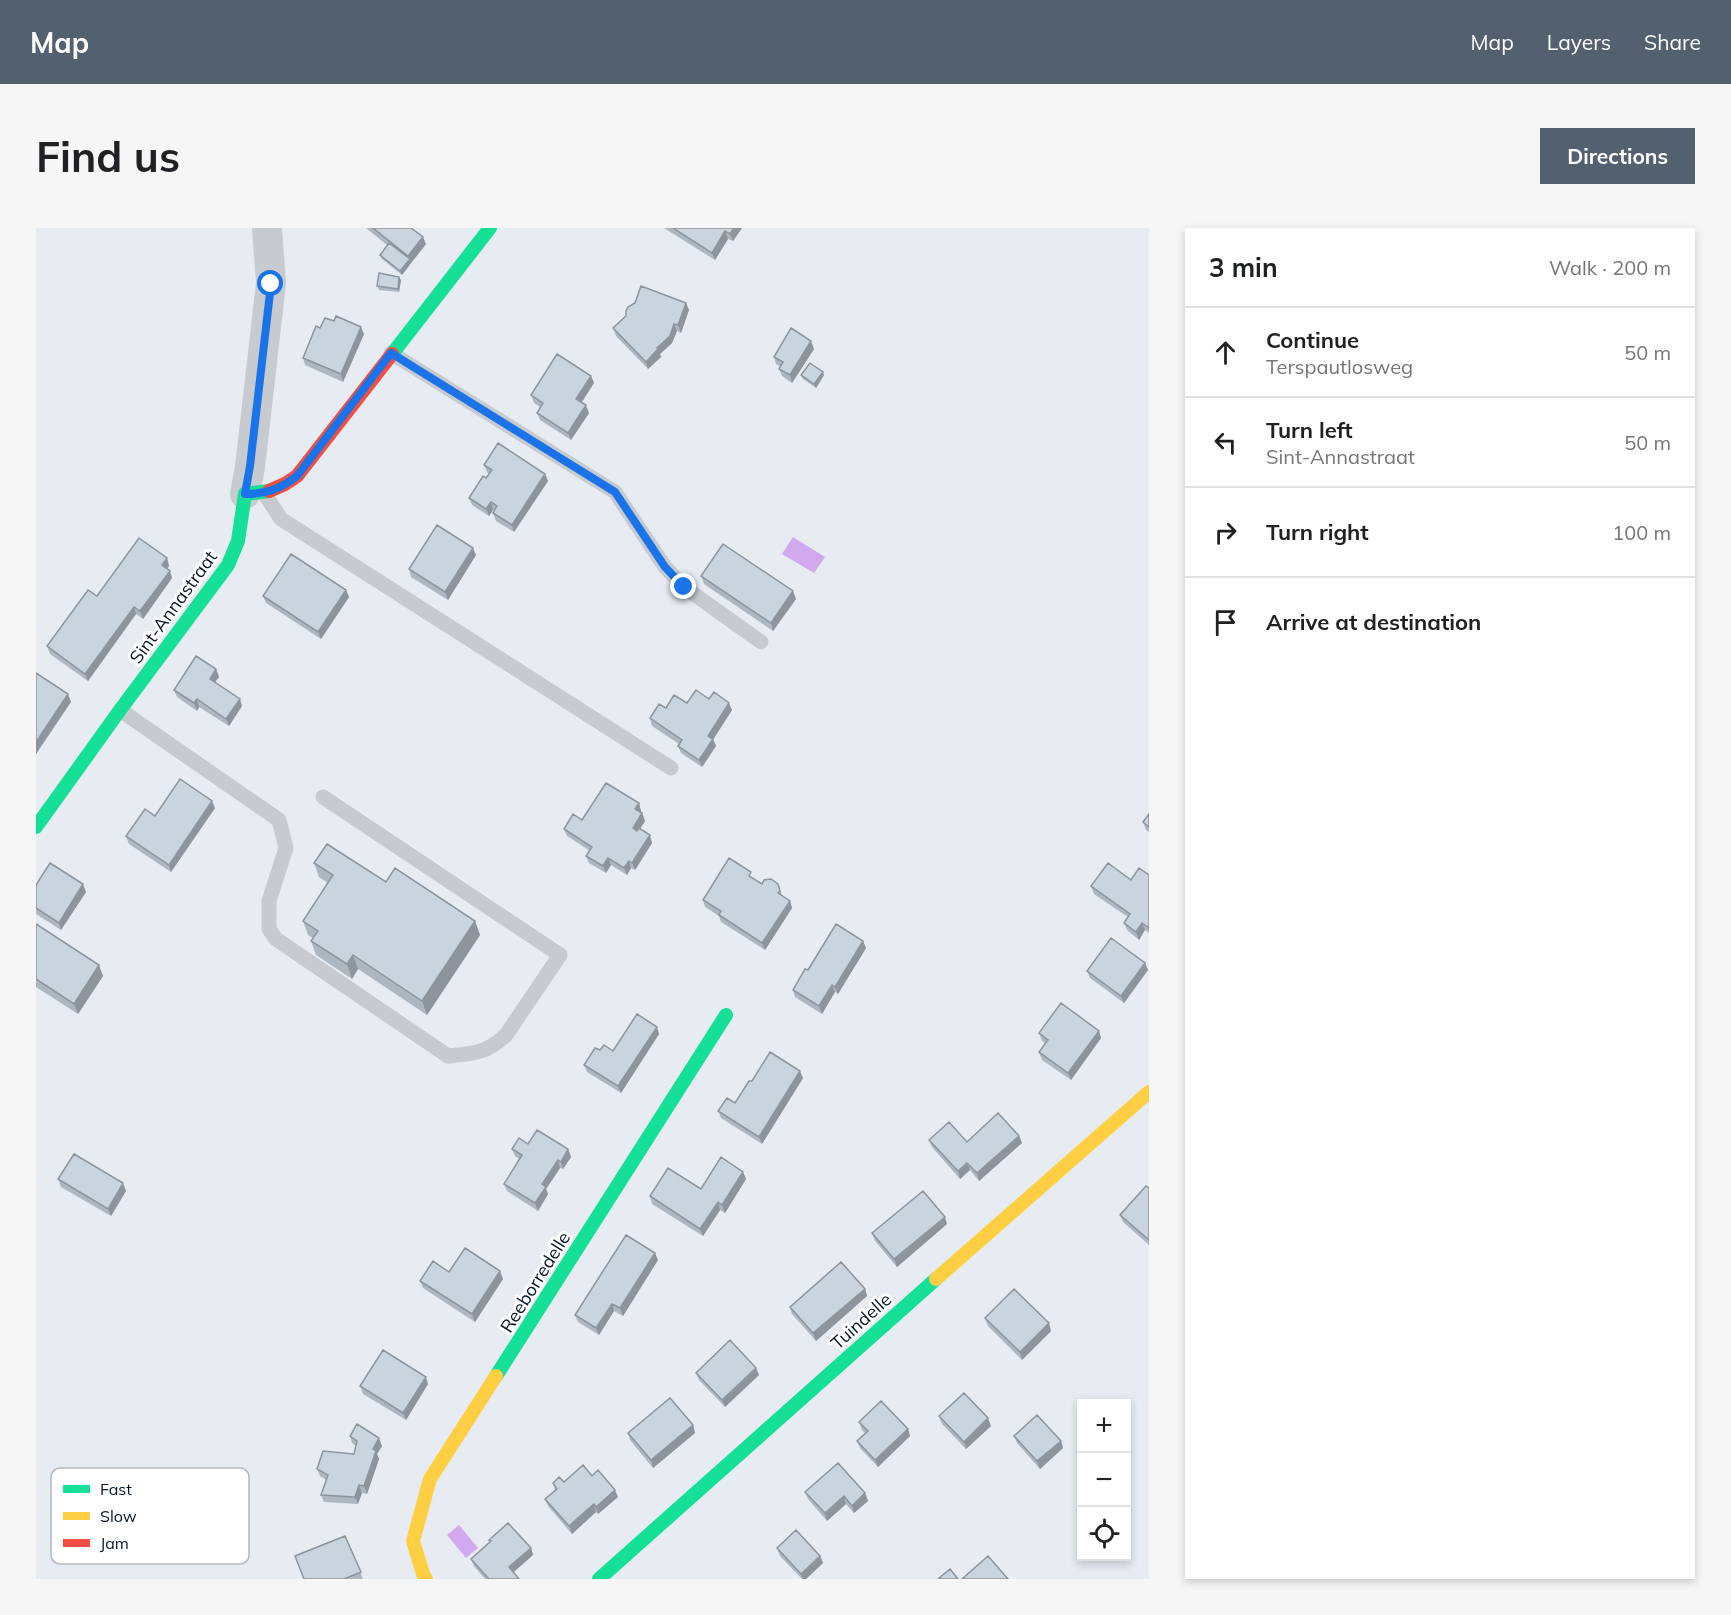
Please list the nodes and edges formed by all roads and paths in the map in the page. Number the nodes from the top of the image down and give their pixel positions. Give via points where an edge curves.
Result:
1 (267, 228) edge
2 (490, 228) edge
3 (391, 353) junction
4 (255, 494) junction
5 (761, 642) dead end
6 (120, 710) junction
7 (671, 768) dead end
8 (323, 797) dead end
9 (36, 827) edge
10 (726, 1015) dead end
11 (1149, 1092) edge
12 (426, 1579) edge
13 (599, 1579) edge

1 - 4 street via 271,284 250,466
2 - 3 street
3 - 4 street via 297,476 283,487
3 - 5 lane via 615,492 665,567 684,587
4 - 6 street, Sint-Annastraat via 228,565
4 - 7 lane via 281,519
6 - 8 lane via 279,820 286,848 269,901 269,929 276,939 448,1056 475,1054 495,1045 560,956
6 - 9 street, Sint-Annastraat
10 - 12 street, Reeborredelle via 430,1479 413,1540
11 - 13 street, Tuindelle

